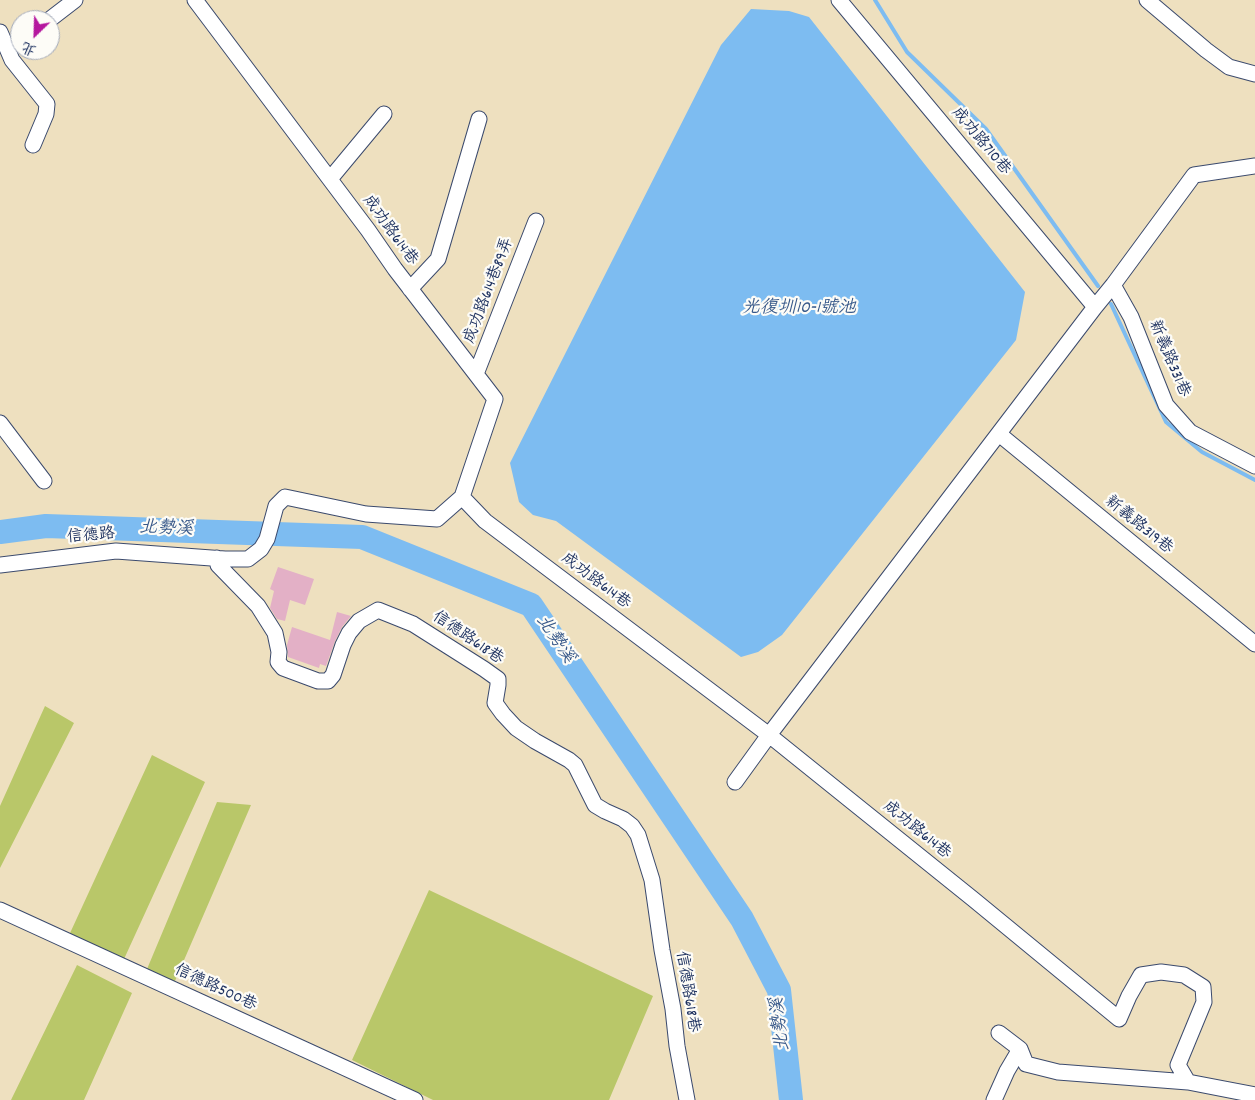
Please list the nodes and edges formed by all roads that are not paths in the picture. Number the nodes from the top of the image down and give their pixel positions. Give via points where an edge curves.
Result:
1 (74, 0) edge
2 (195, 0) edge
3 (839, 0) edge
4 (1147, 0) edge
5 (60, 11) edge
6 (0, 32) edge
7 (1255, 74) edge
8 (384, 114) dead end
9 (479, 119) dead end
10 (33, 145) dead end
11 (1255, 166) edge
12 (330, 179) junction
13 (536, 221) dead end
14 (1113, 284) junction
15 (410, 289) junction
16 (1095, 306) junction
17 (476, 374) junction
18 (0, 423) edge
19 (999, 434) junction
20 (1255, 466) edge
21 (44, 481) dead end
22 (462, 497) junction
23 (217, 558) junction
24 (0, 565) edge
25 (1255, 644) edge
26 (769, 735) junction
27 (735, 782) dead end
28 (0, 910) edge
29 (999, 1033) dead end
30 (1020, 1049) junction
31 (1188, 1082) junction
32 (1255, 1095) edge
33 (406, 1098) edge
34 (687, 1100) edge
35 (994, 1100) edge

1 - 5 street
2 - 12 street, 成功路614巷
3 - 16 street, 成功路710巷
4 - 7 street via 1229,67
6 - 10 street via 12,60 47,104
8 - 12 street
9 - 15 street via 438,259
11 - 14 street via 1194,175
12 - 15 street, 成功路614巷
13 - 17 street, 成功路614巷89弄
14 - 16 street
14 - 20 street, 新義路331巷 via 1131,317 1166,405 1190,432
15 - 17 street, 成功路614巷
16 - 19 street
17 - 22 street, 成功路614巷 via 495,399
18 - 21 street
19 - 25 street, 新義路319巷
19 - 26 street
22 - 23 street, 信德路 via 437,519 366,514 286,496 276,506 261,549 248,559
22 - 26 street, 成功路614巷 via 485,521
23 - 24 street, 信德路 via 116,551
23 - 34 street, 信德路618巷 via 218,565 258,606 275,633 278,662 283,668 318,681 328,681 349,633 359,621 378,610 413,624 498,678 495,703 503,714 516,728 575,765 595,805 632,826 638,835 652,880
26 - 27 street
26 - 31 street, 成功路614巷 via 1119,1020 1141,976 1161,972 1184,975 1203,987 1204,1002 1178,1065
28 - 33 street, 信德路500巷
29 - 30 street
30 - 31 street via 1026,1064 1058,1072
30 - 35 street
31 - 32 street

